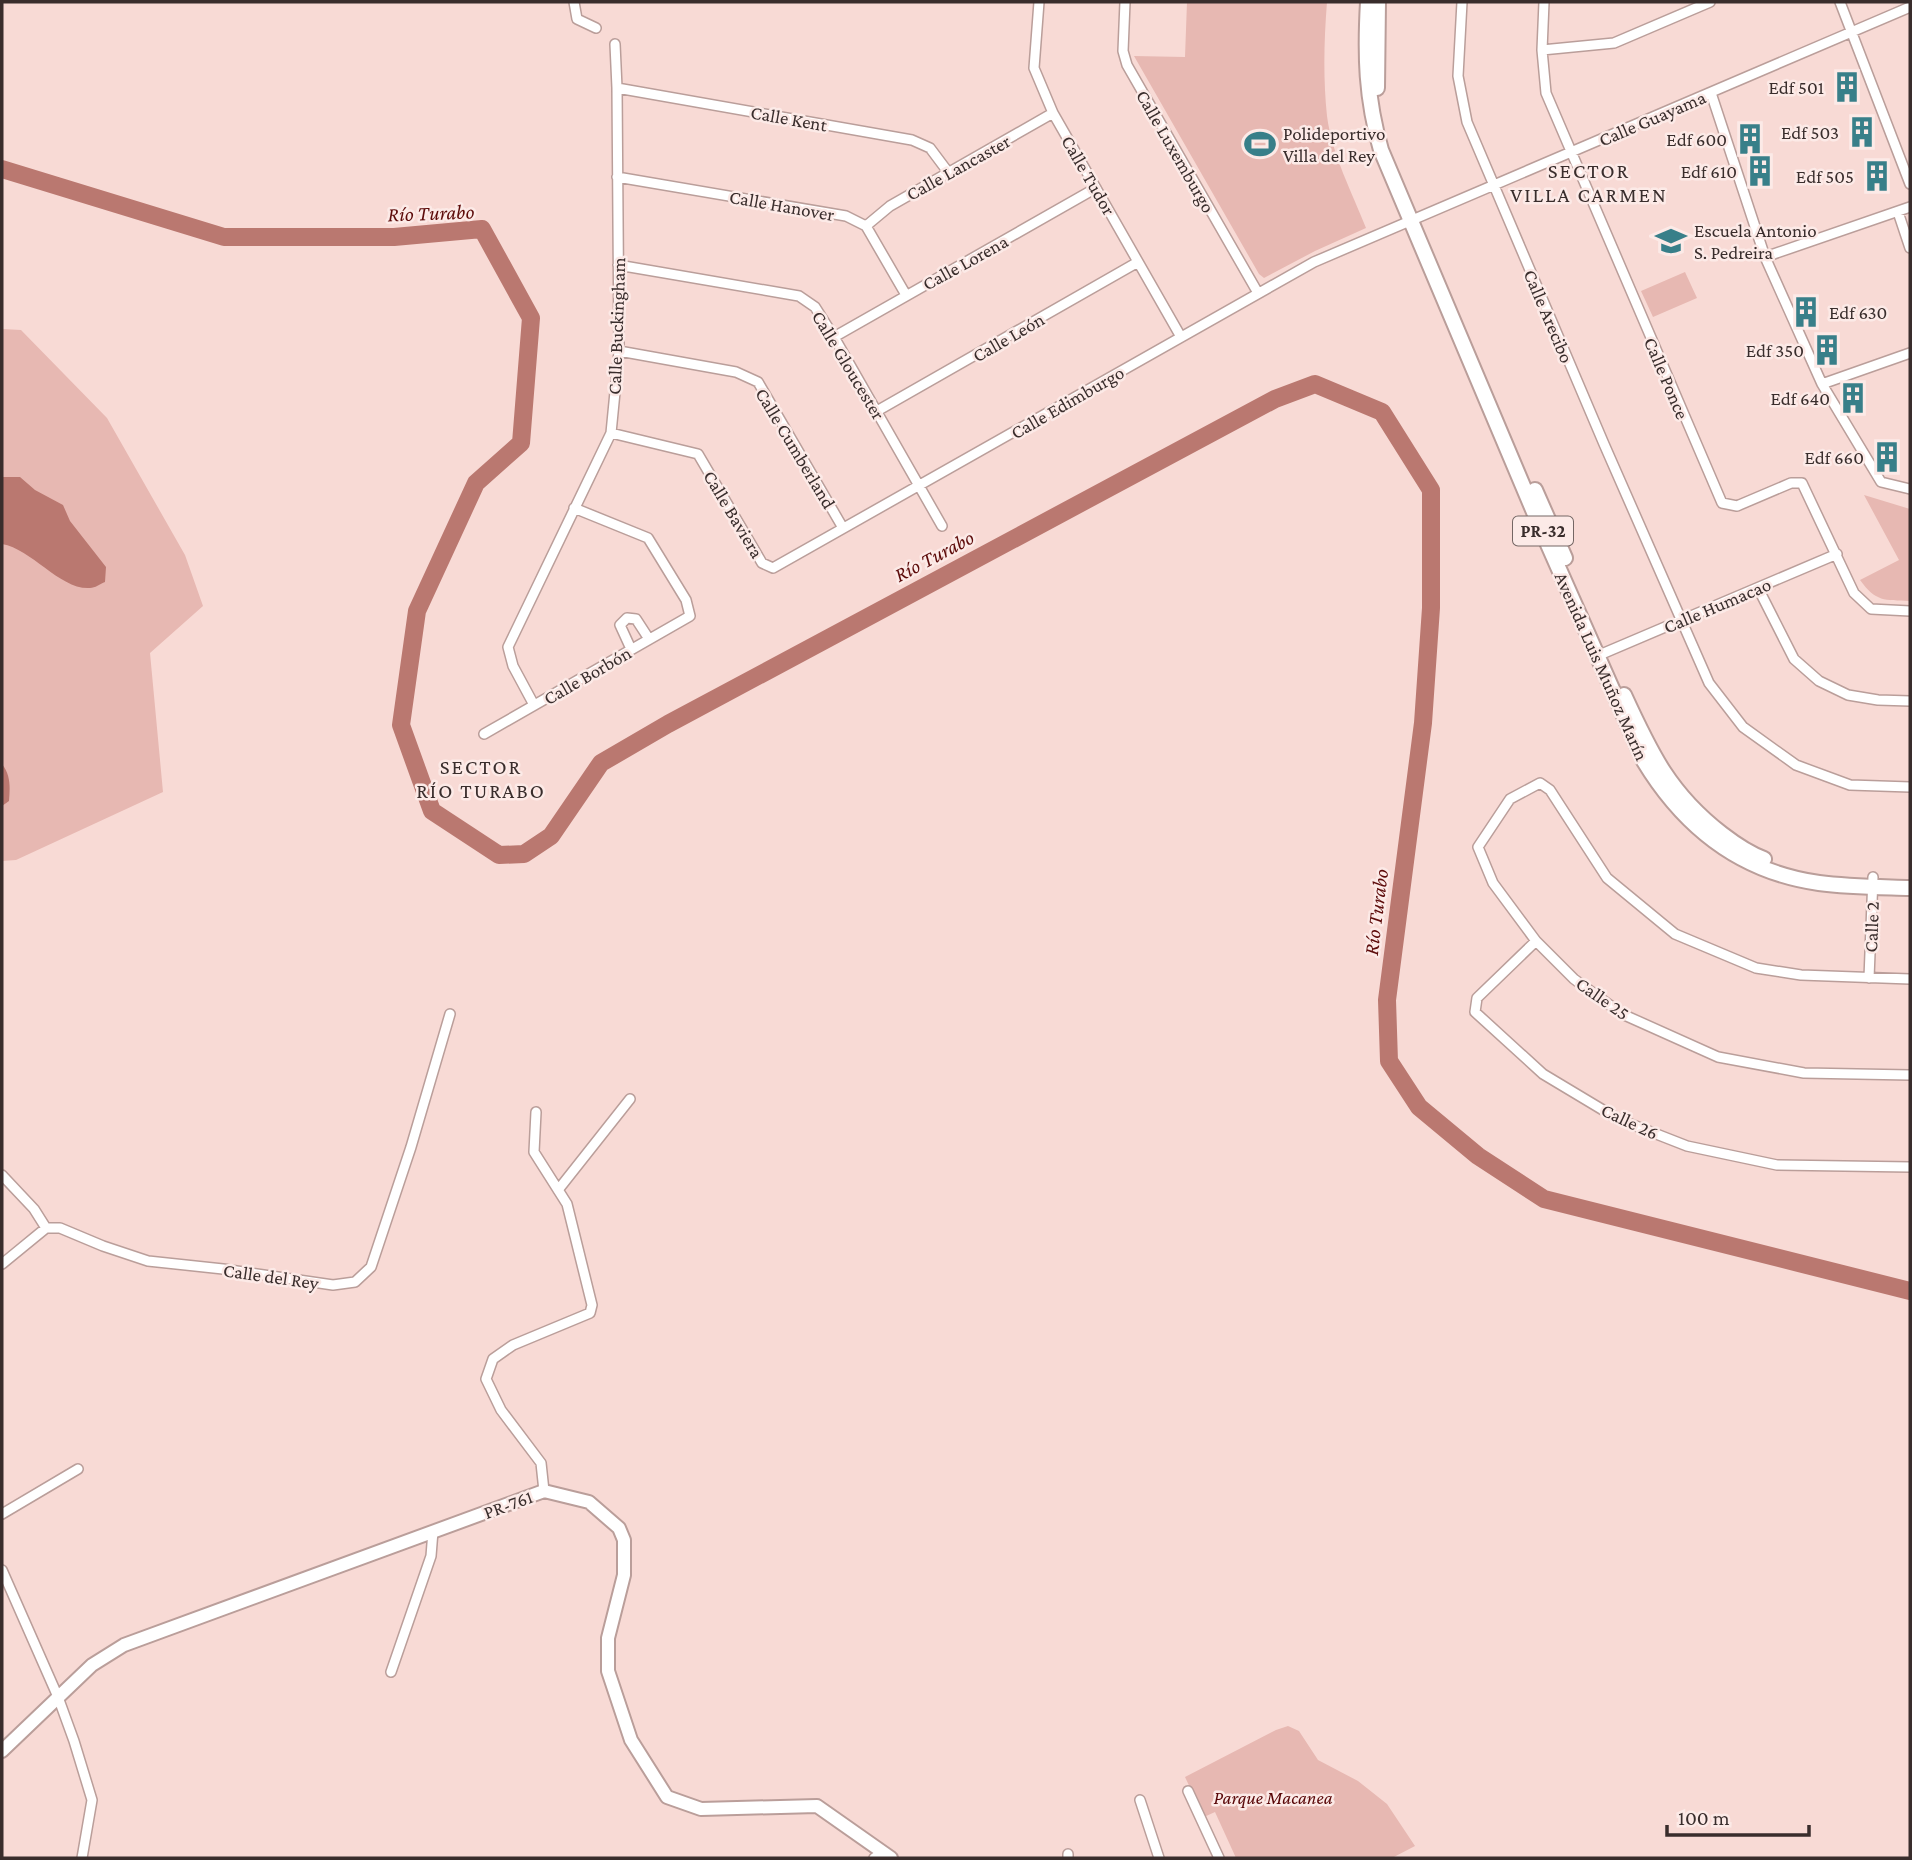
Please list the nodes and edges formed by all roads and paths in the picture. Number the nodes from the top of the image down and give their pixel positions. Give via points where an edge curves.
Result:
1 (574, 2) edge
2 (1039, 2) edge
3 (1125, 2) edge
4 (1368, 2) edge
5 (1378, 2) edge
6 (1462, 2) edge
7 (1544, 2) edge
8 (1710, 2) edge
9 (1840, 2) edge
10 (1910, 6) edge
11 (596, 28) dead end
12 (1853, 32) junction
13 (615, 44) dead end
14 (1542, 50) junction
15 (617, 88) junction
16 (1712, 93) junction
17 (1053, 113) junction
18 (1571, 153) junction
19 (948, 172) junction
20 (617, 177) junction
21 (1910, 184) edge
22 (1493, 186) junction
23 (1096, 188) junction
24 (1910, 207) edge
25 (1898, 212) junction
26 (1414, 220) junction
27 (866, 226) junction
28 (1356, 245) joint
29 (1910, 248) edge
30 (1765, 257) junction
31 (1139, 262) junction
32 (618, 265) junction
33 (1258, 293) junction
34 (906, 295) junction
35 (834, 337) junction
36 (1181, 337) junction
37 (619, 351) junction
38 (1910, 353) edge
39 (1822, 384) junction
40 (877, 411) junction
41 (611, 433) junction
42 (919, 486) junction
43 (1910, 489) edge
44 (574, 508) junction
45 (942, 526) dead end
46 (844, 528) junction
47 (1837, 554) junction
48 (780, 565) joint
49 (1758, 588) junction
50 (1908, 611) edge
51 (1681, 621) junction
52 (649, 639) junction
53 (631, 649) junction
54 (1601, 654) junction
55 (1910, 701) edge
56 (534, 705) junction
57 (484, 734) dead end
58 (1910, 787) edge
59 (1910, 879) edge
60 (1873, 882) junction
61 (1910, 888) edge
62 (1536, 941) junction
63 (1869, 978) junction
64 (1910, 979) edge
65 (450, 1014) dead end
66 (1910, 1075) edge
67 (630, 1098) dead end
68 (536, 1112) dead end
69 (1910, 1167) edge
70 (2, 1175) edge
71 (558, 1190) junction
72 (46, 1228) junction
73 (2, 1264) edge
74 (78, 1469) dead end
75 (544, 1490) junction
76 (2, 1514) edge
77 (433, 1531) junction
78 (2, 1570) edge
79 (391, 1672) dead end
80 (58, 1697) junction
81 (2, 1751) edge
82 (1188, 1791) dead end
83 (1140, 1800) dead end
84 (882, 1856) edge
85 (82, 1858) edge
86 (1159, 1858) edge
87 (1219, 1858) edge

1 - 11 street via 577,19
2 - 17 street, Calle Tudor via 1034,68
3 - 33 street, Calle Luxemburgo via 1123,51 1127,65
4 - 26 main road, Avenida Luis Muñoz Marín / PR-32 via 1366,64 1374,125 1393,182
5 - 26 main road, Avenida Luis Muñoz Marín / PR-32 via 1380,110
6 - 22 street, Calle Arecibo via 1458,76 1467,122
7 - 14 street, Calle Ponce
8 - 14 street via 1614,43
9 - 12 street
10 - 12 street, Calle Guayama
12 - 16 street, Calle Guayama
12 - 21 street
13 - 15 street, Calle Buckingham
14 - 18 street, Calle Ponce via 1546,93
15 - 19 street, Calle Kent via 912,140 930,148
15 - 20 street, Calle Buckingham
16 - 18 street, Calle Guayama
16 - 30 street
17 - 19 street, Calle Lancaster
17 - 23 street, Calle Tudor
18 - 22 street, Calle Guayama
18 - 47 street, Calle Ponce via 1722,503 1737,506 1791,483 1802,483
19 - 27 street, Calle Lancaster via 890,206
20 - 27 street, Calle Hanover via 846,216
20 - 32 street, Calle Buckingham
22 - 26 street, Calle Guayama
22 - 51 street, Calle Arecibo
23 - 31 street, Calle Tudor
23 - 34 street, Calle Lorena
24 - 25 street
25 - 29 street
25 - 30 street
26 - 28 street, Calle Guayama
26 - 54 main road, Avenida Luis Muñoz Marín / PR-32
27 - 34 street
28 - 33 street, Calle Edimburgo
30 - 39 street
31 - 36 street, Calle Tudor
31 - 40 street, Calle León
32 - 35 street, Calle Gloucester via 799,296 815,307
32 - 37 street, Calle Buckingham
33 - 36 street, Calle Edimburgo
34 - 35 street, Calle Lorena
35 - 40 street, Calle Gloucester
36 - 42 street, Calle Edimburgo
37 - 41 street, Calle Buckingham
37 - 46 street, Calle Cumberland via 736,372 758,382
38 - 39 street
39 - 43 street via 1881,482
40 - 42 street, Calle Gloucester
41 - 44 street, Calle Buckingham
41 - 48 street, Calle Baviera via 698,454 762,563 773,568
42 - 45 street, Calle Gloucester
42 - 46 street, Calle Edimburgo
44 - 52 street, Calle Borbón via 648,538 686,600 690,615
44 - 56 street, Calle Buckingham via 508,647
46 - 48 street, Calle Edimburgo
47 - 49 street, Calle Humacao
47 - 50 street, Calle Ponce via 1854,593 1871,609
49 - 51 street, Calle Humacao
49 - 55 street via 1794,659 1819,681 1848,695
51 - 54 street, Calle Humacao
51 - 58 street, Calle Arecibo via 1709,683 1743,727 1796,765 1850,785
52 - 53 street, Calle Borbón
52 - 53 street via 636,619 627,618 620,625
53 - 56 street, Calle Borbón
54 - 60 main road, Avenida Luis Muñoz Marín / PR-32 via 1644,761 1666,794 1722,848 1773,872 1820,883
56 - 57 street, Calle Borbón
59 - 60 main road, Avenida Luis Muñoz Marín / PR-32
60 - 61 main road, Avenida Luis Muñoz Marín / PR-32
60 - 63 street, Calle 2
62 - 63 street, Calle 25 via 1493,883 1478,847 1510,799 1541,783 1607,878 1675,934 1756,968
62 - 66 street, Calle 25 via 1574,979 1622,1014 1718,1057 1804,1073
62 - 69 street, Calle 26 via 1477,998 1475,1012 1543,1074 1618,1119 1687,1146 1777,1165
63 - 64 street
65 - 72 street, Calle del Rey via 371,1268 355,1282 333,1286 148,1261 60,1228
67 - 71 street
68 - 71 street via 534,1152
70 - 72 street
71 - 75 street via 567,1204 592,1305 590,1313 513,1345 493,1359 486,1379 501,1410 541,1462
72 - 73 street
74 - 76 street
75 - 77 street, PR-761 / PR-761
75 - 84 street, PR-761 / PR-761 via 589,1502 619,1528 624,1540 624,1575 608,1637 608,1671 631,1740 667,1797 701,1809 817,1806
77 - 79 street via 431,1556
77 - 80 street, PR-761 / PR-761 via 124,1645 92,1665
78 - 80 street
80 - 81 street, PR-761 / PR-761
80 - 85 street via 92,1800
82 - 87 street
83 - 86 street

